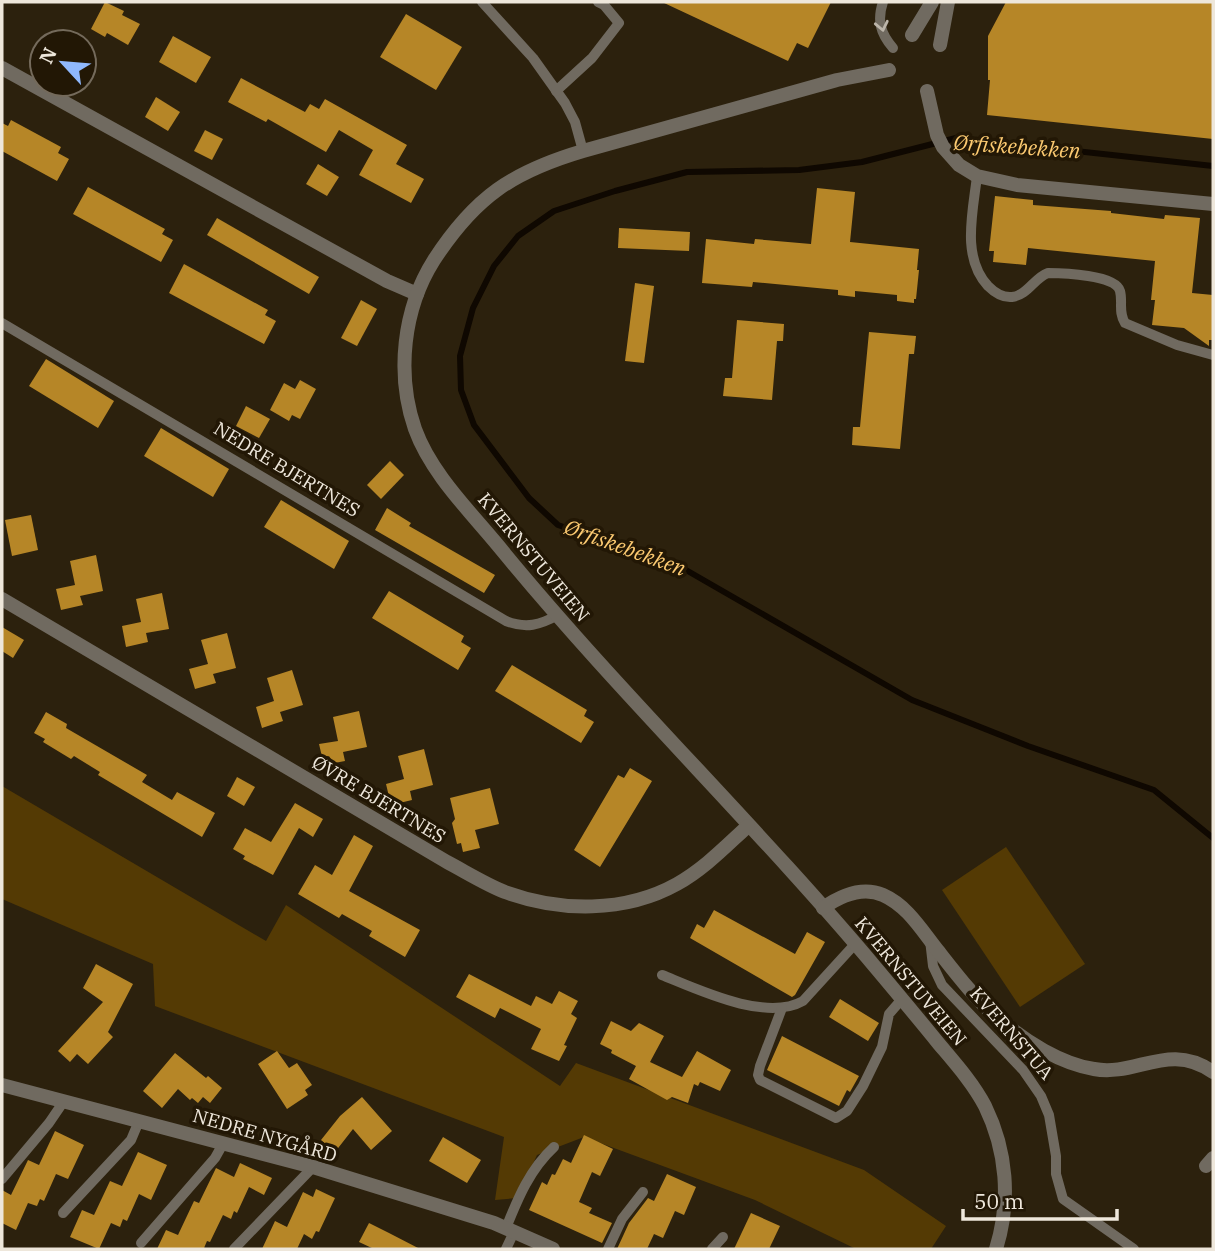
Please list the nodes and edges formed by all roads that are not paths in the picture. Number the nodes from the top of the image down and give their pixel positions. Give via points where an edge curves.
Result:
1 (482, 2) edge
2 (598, 2) edge
3 (883, 2) edge
4 (932, 2) edge
5 (948, 2) edge
6 (912, 35) dead end
7 (940, 45) dead end
8 (893, 47) dead end
9 (2, 68) edge
10 (889, 70) dead end
11 (556, 91) junction
12 (927, 92) dead end
13 (583, 151) junction
14 (977, 176) junction
15 (1213, 204) edge
16 (417, 294) junction
17 (2, 323) edge
18 (1213, 355) edge
19 (2, 599) edge
20 (558, 615) junction
21 (748, 825) junction
22 (823, 908) junction
23 (930, 940) junction
24 (855, 944) junction
25 (662, 975) dead end
26 (902, 999) junction
27 (782, 1008) junction
28 (1213, 1072) edge
29 (2, 1085) edge
30 (64, 1101) junction
31 (139, 1121) junction
32 (224, 1142) junction
33 (554, 1147) dead end
34 (313, 1167) junction
35 (2, 1179) edge
36 (643, 1192) dead end
37 (63, 1213) dead end
38 (510, 1230) junction
39 (723, 1237) dead end
40 (141, 1243) dead end
41 (234, 1249) edge
42 (506, 1249) edge
43 (554, 1249) edge
44 (608, 1249) edge
45 (712, 1249) edge
46 (996, 1249) edge
47 (1134, 1249) edge

1 - 11 lane
2 - 11 lane via 620,23 593,58
3 -> 8 lane via 880,28
4 - 6 street
5 - 7 street
9 - 16 street
10 - 13 street, KVERNSTUVEIEN via 837,80
11 - 13 lane via 575,121
12 - 14 street via 939,141 959,165
13 - 16 street, KVERNSTUVEIEN via 534,167 493,190 445,242
14 - 15 street via 1017,185
14 - 18 lane via 971,246 977,271 995,293 1014,297 1048,273 1106,279 1120,290 1125,323
16 - 20 street, KVERNSTUVEIEN via 404,366 409,406 422,445 457,495
17 - 20 lane, NEDRE BJERTNES via 506,621 531,626
19 - 21 street, ØVRE BJERTNES via 447,862 523,898 572,906 643,899 680,883
20 - 21 street, KVERNSTUVEIEN
21 - 22 street, KVERNSTUVEIEN
22 - 23 street, KVERNSTUA via 856,893 882,895 909,913
22 - 24 street, KVERNSTUVEIEN
23 - 28 street via 999,1019 1044,1050 1095,1070 1185,1059
23 - 47 lane, KVERNSTUA via 933,966 942,985 1023,1070 1041,1096 1049,1115 1063,1199
24 - 26 street, KVERNSTUVEIEN
24 - 27 lane via 803,1001
25 - 27 lane via 755,1007
26 - 27 lane via 889,1014 882,1047 863,1086 847,1111 836,1118 760,1080 760,1066
26 - 46 street, KVERNSTUVEIEN via 972,1084 993,1126 1006,1182
29 - 30 street, NEDRE NYGÅRD
30 - 31 street, NEDRE NYGÅRD
30 - 35 lane
31 - 32 street, NEDRE NYGÅRD
31 - 37 lane via 131,1140
32 - 34 street, NEDRE NYGÅRD
32 - 40 lane
33 - 38 lane via 538,1162 521,1192
34 - 38 street, NEDRE NYGÅRD
34 - 41 lane
36 - 44 lane via 622,1219
38 - 42 lane
38 - 43 street, NEDRE NYGÅRD
39 - 45 lane

